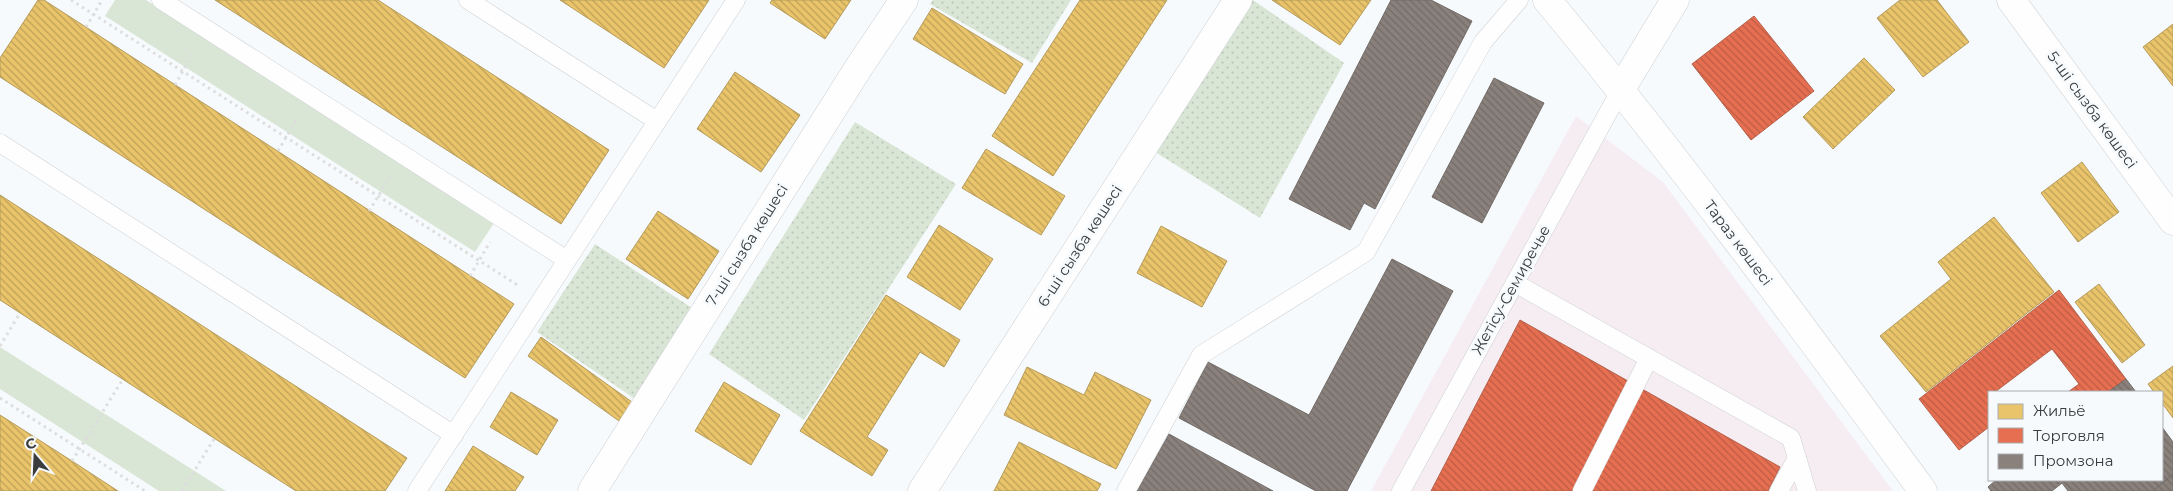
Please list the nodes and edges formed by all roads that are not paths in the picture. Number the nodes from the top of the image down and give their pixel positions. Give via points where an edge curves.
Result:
1 (161, 0) edge
2 (468, 0) edge
3 (736, 0) edge
4 (904, 0) edge
5 (1238, 0) edge
6 (1519, 0) edge
7 (1547, 0) edge
8 (1675, 0) edge
9 (2011, 0) edge
10 (1621, 89) junction
11 (657, 121) junction
12 (0, 143) edge
13 (2173, 221) edge
14 (567, 260) junction
15 (1515, 283) junction
16 (1649, 358) junction
17 (454, 435) junction
18 (1797, 458) junction
19 (418, 491) edge
20 (592, 491) edge
21 (922, 491) edge
22 (1126, 491) edge
23 (1401, 491) edge
24 (1582, 491) edge
25 (1779, 491) edge
26 (1807, 491) edge
27 (1923, 491) edge

1 - 14 lane
2 - 11 lane
3 - 11 lane
4 - 20 street, 7-ші сызба көшесі via 859,66
5 - 21 street, 6-ші сызба көшесі
6 - 22 lane via 1483,42 1366,252 1201,355
7 - 10 street, Тараз көшесі
8 - 10 street
9 - 13 street, 5-ші сызба көшесі
10 - 15 lane, Жетісу-Семиречье
10 - 27 street, Тараз көшесі
11 - 14 lane
12 - 17 lane
14 - 17 lane
15 - 16 lane
15 - 23 lane, Жетісу-Семиречье
16 - 18 lane via 1791,438
16 - 24 lane
17 - 19 lane
18 - 25 lane
18 - 26 lane

